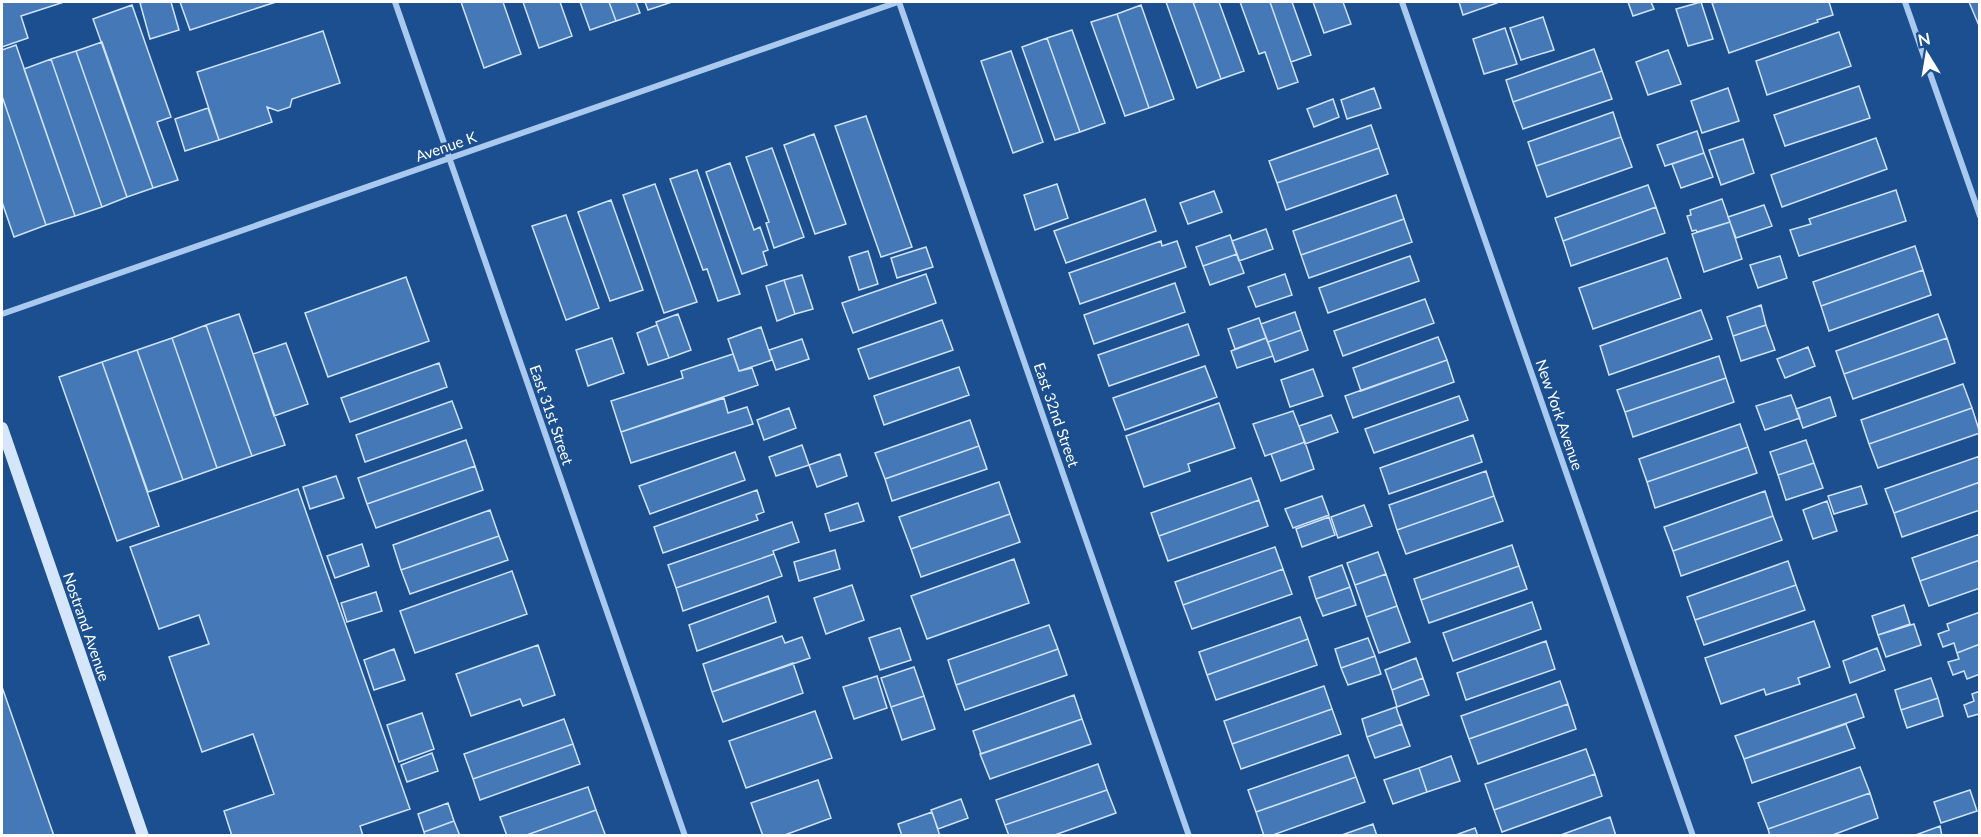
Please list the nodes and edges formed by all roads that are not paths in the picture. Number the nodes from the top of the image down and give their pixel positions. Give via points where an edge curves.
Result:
1 (395, 2) edge
2 (899, 2) edge
3 (1402, 2) edge
4 (1905, 2) edge
5 (449, 159) junction
6 (1980, 216) edge
7 (2, 314) edge
8 (2, 429) edge
9 (143, 836) edge
10 (685, 836) edge
11 (1190, 836) edge
12 (1693, 836) edge

1 - 5 street, East 31st Street
2 - 5 street, Avenue K
2 - 11 street, East 32nd Street
3 - 12 street, New York Avenue
4 - 6 street
5 - 7 street, Avenue K
5 - 10 street, East 31st Street
8 - 9 main road, Nostrand Avenue

